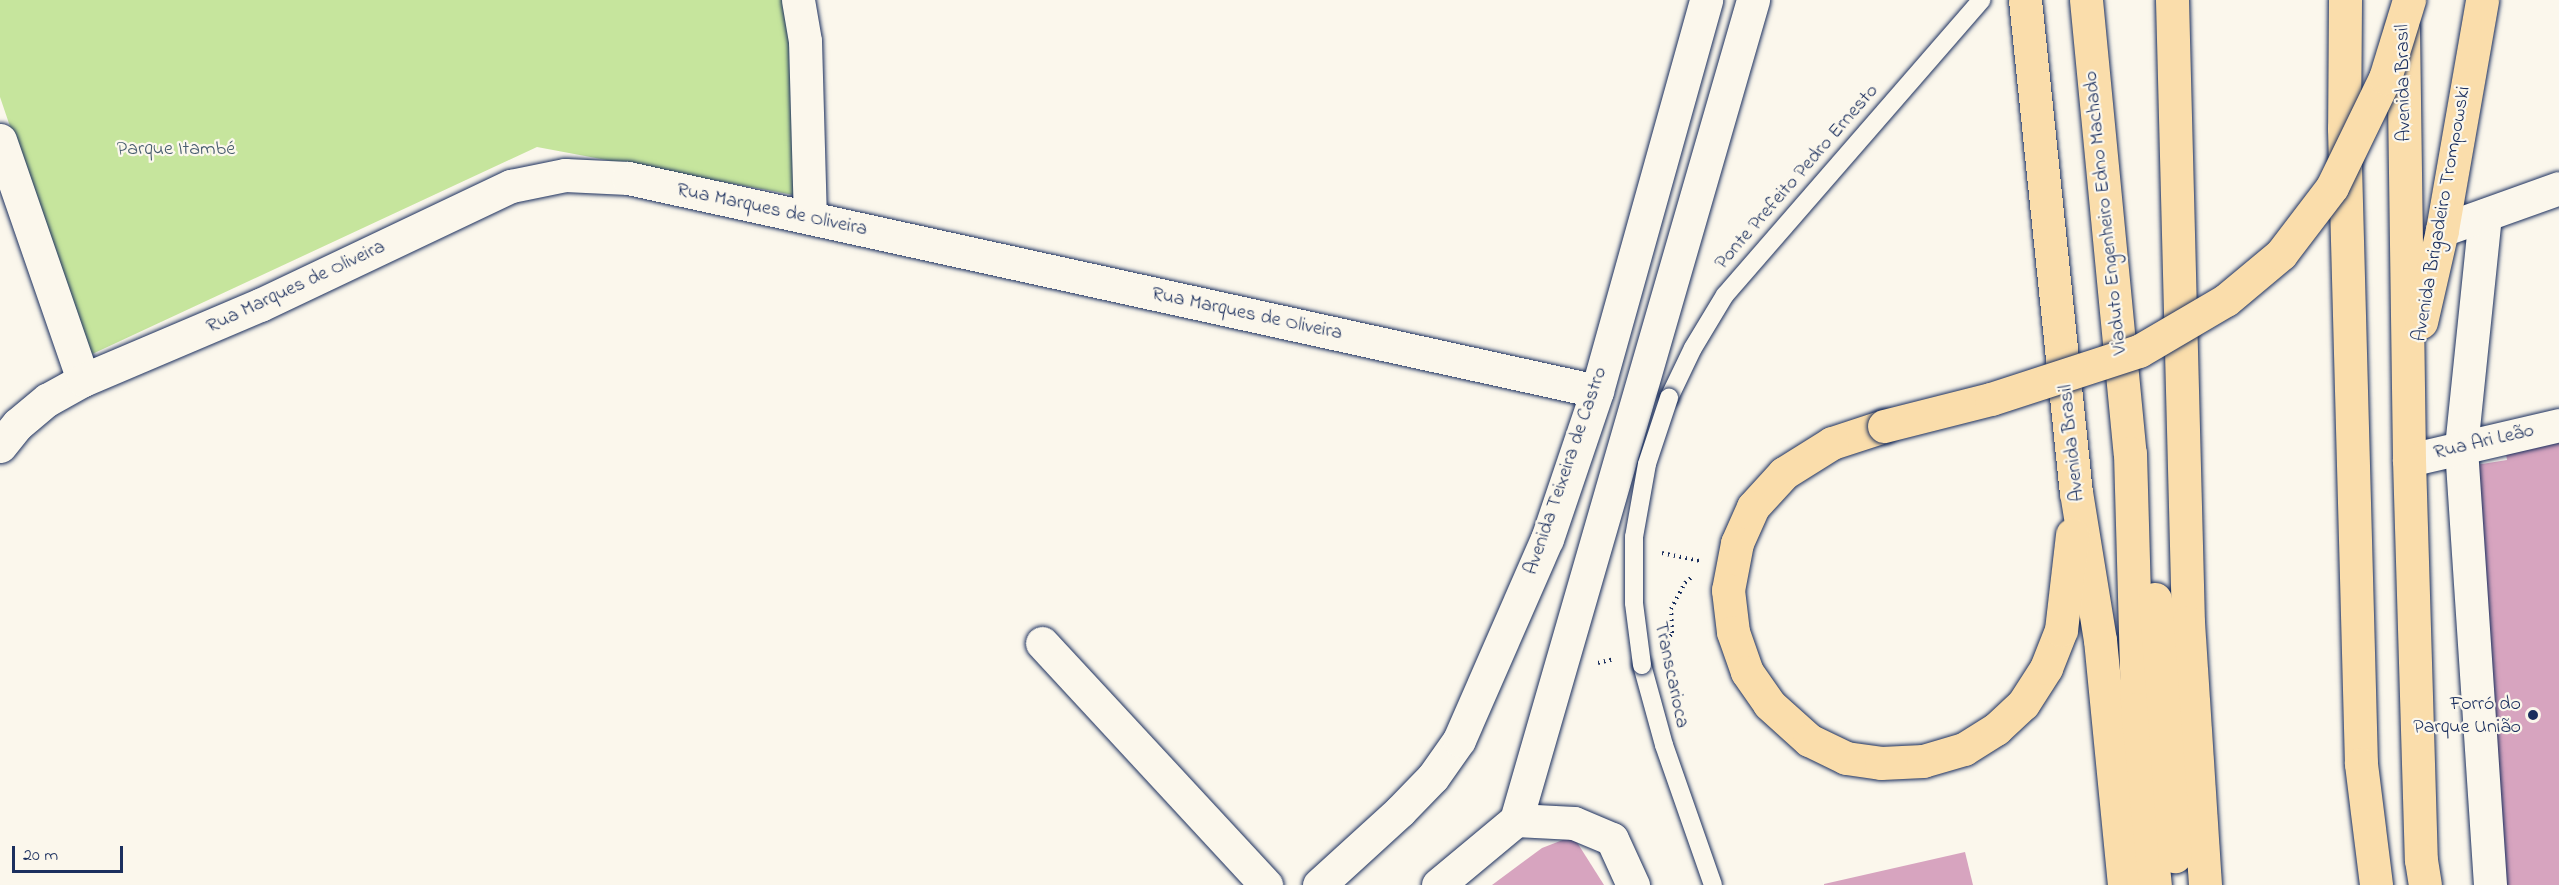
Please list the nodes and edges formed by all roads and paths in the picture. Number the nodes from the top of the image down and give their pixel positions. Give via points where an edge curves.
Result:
1 (798, 0) edge
2 (1706, 0) edge
3 (1752, 0) edge
4 (1981, 0) edge
5 (2025, 0) edge
6 (2086, 0) edge
7 (2172, 0) edge
8 (2345, 0) edge
9 (2403, 0) edge
10 (2409, 0) edge
11 (2482, 0) edge
12 (0, 140) edge
13 (2559, 188) edge
14 (2485, 215) junction
15 (810, 218) junction
16 (2442, 230) junction
17 (83, 380) junction
18 (1597, 390) junction
19 (1669, 398) joint
20 (2559, 425) edge
21 (2128, 439) junction
22 (2409, 444) junction
23 (0, 446) edge
24 (2461, 448) junction
25 (2076, 492) junction
26 (1668, 554) dead end
27 (1709, 563) dead end
28 (1042, 643) dead end
29 (1516, 820) junction
30 (1266, 885) edge
31 (1319, 885) edge
32 (1437, 885) edge
33 (1633, 885) edge
34 (1713, 885) edge
35 (2124, 885) edge
36 (2155, 885) edge
37 (2177, 885) edge
38 (2205, 885) edge
39 (2376, 885) edge
40 (2425, 885) edge
41 (2490, 885) edge

1 - 15 street via 805,41
2 - 18 street, Avenida Teixeira de Castro
3 - 29 street
4 - 19 lane, Ponte Prefeito Pedro Ernesto via 1725,295
5 - 25 highway, Avenida Brasil
6 - 21 highway, Viaduto Engenheiro Edno Machado
7 - 38 highway via 2188,622
8 - 39 highway via 2344,128 2361,764
9 - 22 highway, Avenida Brasil
10 - 25 highway, bridge via 2385,78 2332,187 2281,254 2226,300 2139,351 1991,399 1832,443 1784,473 1753,507 1737,543 1728,590 1733,632 1747,672 1768,704 1809,740 1846,758 1881,764 1923,762 1964,748 1996,729 2023,704 2046,668 2061,630
11 - 16 highway, Avenida Brigadeiro Trompowski
12 - 17 street
13 - 14 street
14 - 16 street
14 - 24 street
15 - 17 street, Rua Marques de Oliveira via 628,178 565,175 511,186 260,305
15 - 18 street, Rua Marques de Oliveira
16 - 22 highway, Avenida Brigadeiro Trompowski via 2422,308
17 - 23 street, Rua Marques de Oliveira via 47,400 18,424
18 - 31 street, Avenida Teixeira de Castro via 1547,539 1459,740 1400,811
19 - 34 lane, Transcarioca, bridge via 1647,464 1634,537 1634,603 1642,665 1664,745
20 - 24 street, Rua Ari Leão
21 - 36 highway via 2137,709
21 - 37 highway via 2150,538
22 - 24 street, Rua Ari Leão
22 - 40 highway, Avenida Brasil via 2421,860
24 - 41 street
25 - 35 highway, Avenida Brasil via 2100,640
26 - 27 path
28 - 30 street
29 - 32 street
29 - 33 street via 1574,823 1612,839

